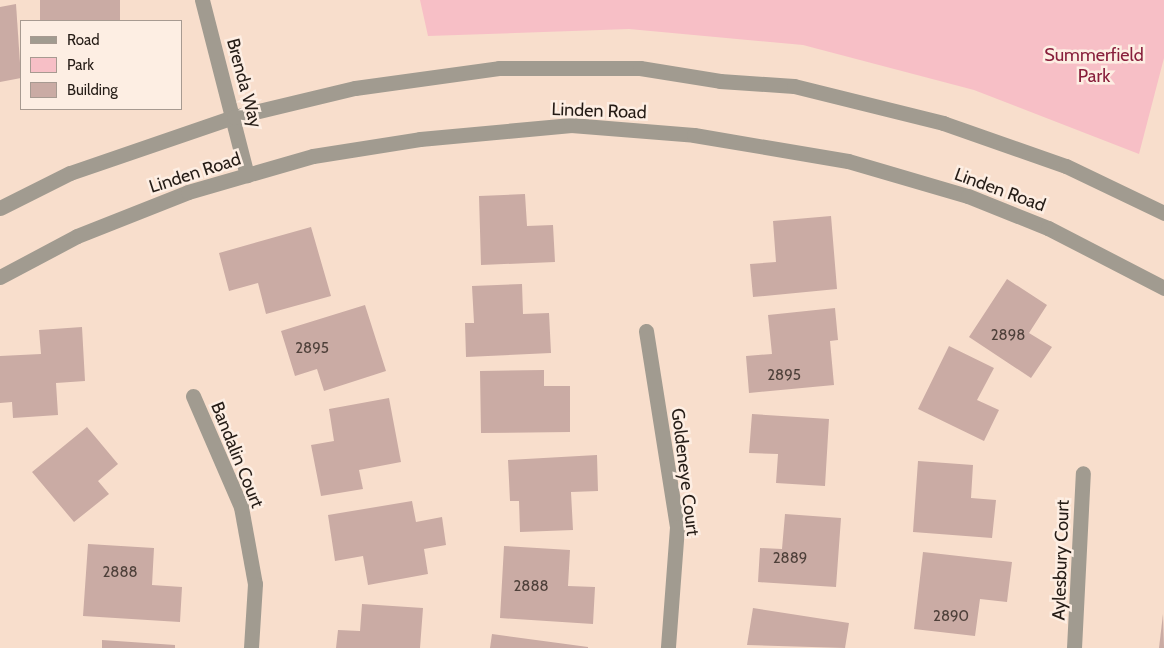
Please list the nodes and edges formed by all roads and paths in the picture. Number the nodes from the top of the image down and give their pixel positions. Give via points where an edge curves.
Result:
1 (202, 0) edge
2 (234, 117) junction
3 (247, 175) junction
4 (0, 208) edge
5 (1164, 213) edge
6 (0, 277) edge
7 (1164, 288) edge
8 (646, 331) dead end
9 (193, 396) dead end
10 (1083, 473) dead end
11 (252, 648) edge
12 (668, 648) edge
13 (1074, 648) edge

1 - 2 street, Brenda Way
2 - 3 street, Brenda Way
2 - 4 street via 70,172
2 - 5 street via 355,88 499,68 640,68 720,81 794,86 943,122 1066,166
3 - 6 street, Linden Road via 188,192 77,236
3 - 7 street, Linden Road via 314,156 420,140 571,125 694,135 848,161 968,196 1048,228
8 - 12 street, Goldeneye Court via 677,527
9 - 11 street, Bandalin Court via 241,507 255,584
10 - 13 street, Aylesbury Court

